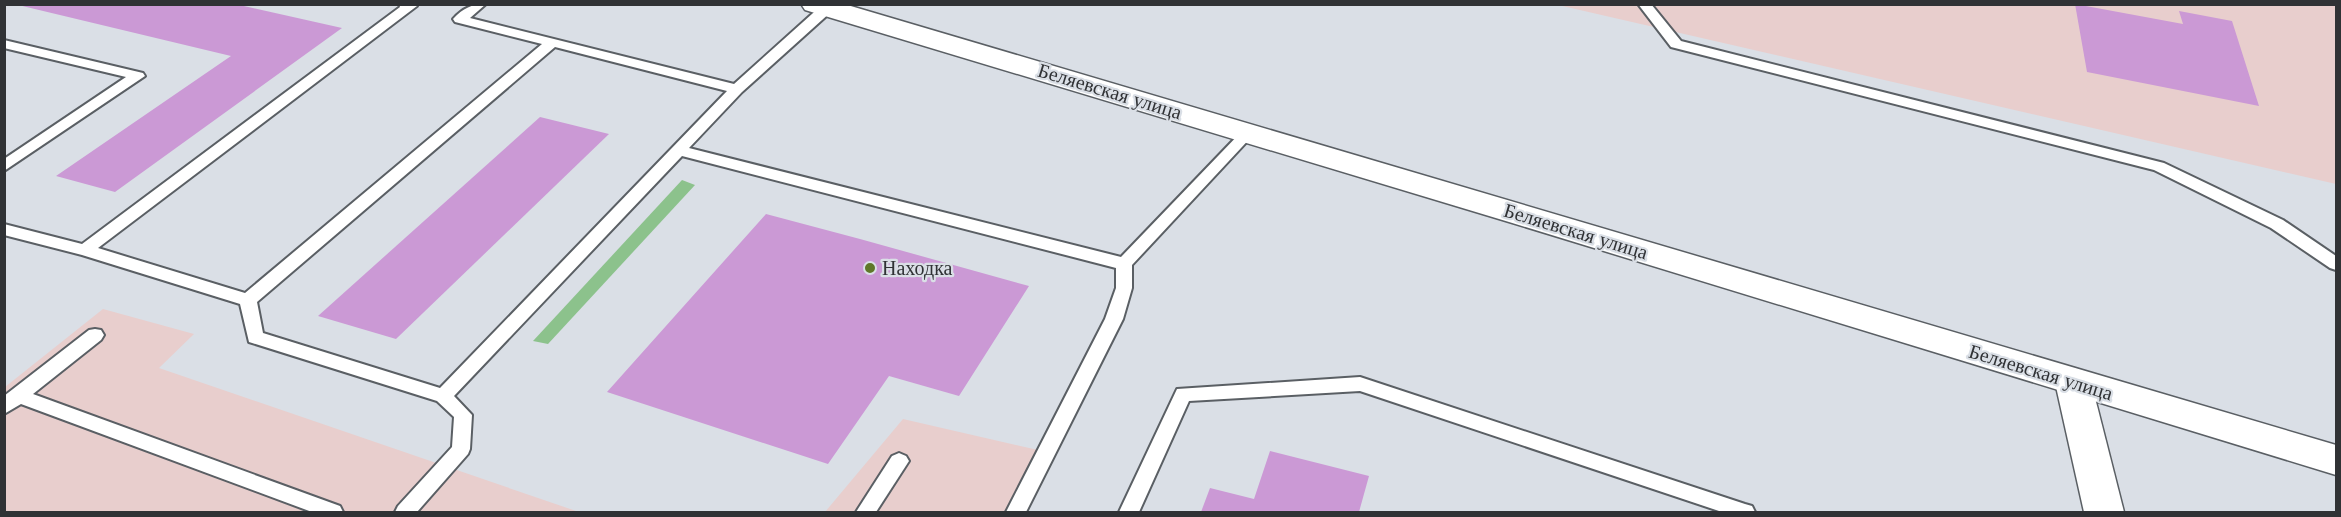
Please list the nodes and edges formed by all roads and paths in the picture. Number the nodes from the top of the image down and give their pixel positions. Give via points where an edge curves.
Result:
1 (405, 4) edge
2 (480, 4) edge
3 (1644, 4) edge
4 (821, 6) edge
5 (551, 42) junction
6 (4, 44) edge
7 (737, 88) junction
8 (1248, 133) junction
9 (678, 150) junction
10 (4, 166) edge
11 (7, 231) edge
12 (86, 250) junction
13 (1124, 264) junction
14 (2337, 264) edge
15 (248, 300) junction
16 (95, 335) dead end
17 (2073, 382) junction
18 (443, 396) junction
19 (12, 401) edge
20 (2337, 460) edge
21 (899, 461) dead end
22 (1718, 508) edge
23 (333, 513) edge
24 (405, 513) edge
25 (866, 513) edge
26 (1016, 513) edge
27 (1129, 513) edge
28 (1745, 513) edge
29 (2104, 513) edge

1 - 12 lane via 410,6
2 - 5 lane via 460,19
3 - 14 lane via 1676,44 2160,166 2277,224
4 - 7 lane
4 - 8 main road, Беляевская улица
5 - 7 lane
5 - 15 lane
6 - 10 lane via 138,76
7 - 9 lane
8 - 13 lane
8 - 17 main road, Беляевская улица
9 - 13 lane
9 - 18 lane
11 - 12 lane
12 - 15 lane
13 - 26 lane via 1124,288 1114,319
15 - 18 lane via 255,337
16 - 19 lane
17 - 20 main road, Беляевская улица
17 - 29 main road
18 - 24 lane via 463,415 461,449
19 - 23 lane
21 - 25 lane
22 - 27 lane via 1360,384 1183,394
22 - 28 lane

